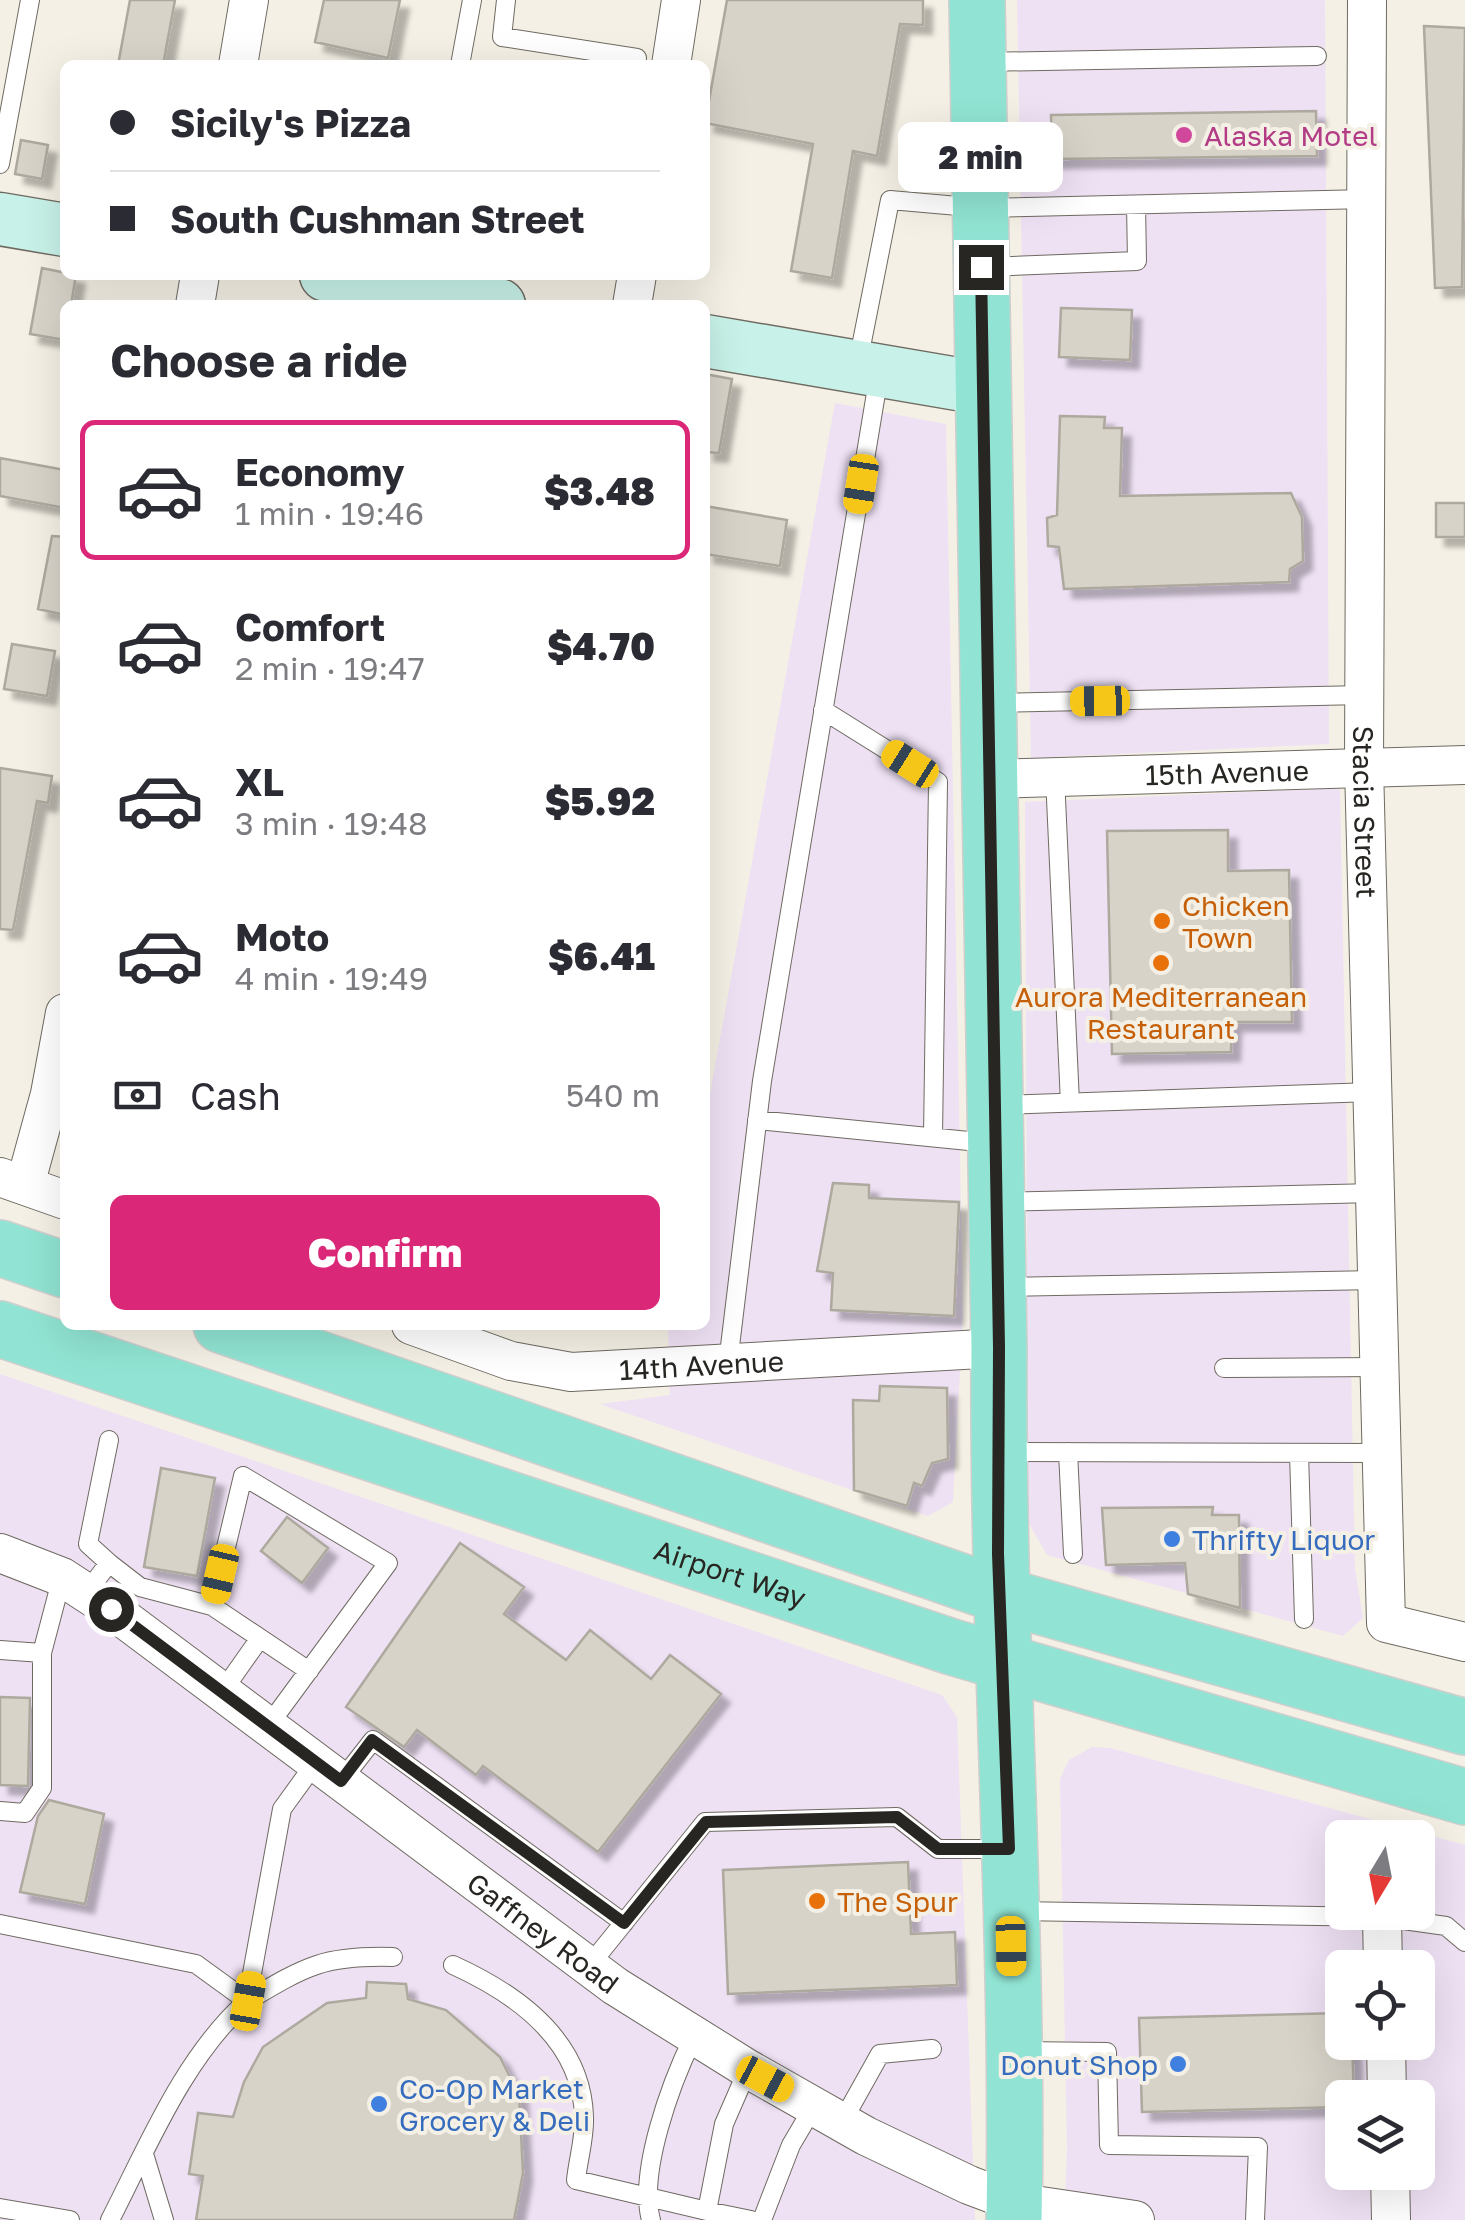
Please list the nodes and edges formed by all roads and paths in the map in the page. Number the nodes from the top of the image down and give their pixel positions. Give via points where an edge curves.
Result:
1 (30, 0) edge
2 (249, 0) edge
3 (472, 0) edge
4 (506, 0) edge
5 (681, 0) edge
6 (977, 0) edge
7 (1367, 0) edge
8 (1316, 56) dead end
9 (239, 60) edge
10 (461, 60) edge
11 (642, 60) edge
12 (655, 60) edge
13 (978, 62) junction
14 (0, 164) edge
15 (1368, 200) junction
16 (1136, 205) junction
17 (981, 208) junction
18 (0, 219) edge
19 (60, 229) edge
20 (981, 267) junction
21 (358, 280) edge
22 (421, 290) edge
23 (473, 300) edge
24 (710, 342) edge
25 (868, 369) junction
26 (981, 388) junction
27 (1364, 695) junction
28 (986, 703) junction
29 (823, 710) junction
30 (1465, 765) edge
31 (1364, 766) junction
32 (1055, 777) junction
33 (963, 780) junction
34 (60, 1040) edge
35 (1372, 1092) junction
36 (1070, 1102) junction
37 (757, 1120) junction
38 (994, 1124) junction
39 (933, 1138) junction
40 (13, 1181) edge
41 (1375, 1193) junction
42 (60, 1198) edge
43 (996, 1202) junction
44 (0, 1248) edge
45 (60, 1268) edge
46 (1377, 1280) junction
47 (997, 1287) junction
48 (0, 1329) edge
49 (234, 1330) edge
50 (436, 1330) edge
51 (999, 1348) junction
52 (728, 1363) junction
53 (1379, 1367) junction
54 (1224, 1368) dead end
55 (108, 1440) dead end
56 (998, 1452) junction
57 (1068, 1452) junction
58 (1299, 1453) junction
59 (1381, 1453) junction
60 (0, 1554) edge
61 (1073, 1554) dead end
62 (109, 1562) junction
63 (74, 1585) junction
64 (1000, 1595) junction
65 (212, 1606) junction
66 (1304, 1619) dead end
67 (260, 1638) junction
68 (1465, 1642) edge
69 (0, 1650) edge
70 (42, 1654) junction
71 (1004, 1663) junction
72 (309, 1671) junction
73 (222, 1692) junction
74 (268, 1726) junction
75 (1465, 1727) edge
76 (329, 1772) junction
77 (1465, 1797) edge
78 (0, 1811) edge
79 (1009, 1849) junction
80 (1010, 1911) junction
81 (1325, 1916) edge
82 (624, 1923) junction
83 (0, 1924) edge
84 (1435, 1924) edge
85 (1465, 1942) edge
86 (394, 1957) dead end
87 (453, 1966) dead end
88 (589, 1966) junction
89 (248, 2001) junction
90 (693, 2038) junction
91 (932, 2049) dead end
92 (1014, 2051) junction
93 (748, 2069) junction
94 (828, 2114) junction
95 (144, 2154) junction
96 (1390, 2190) edge
97 (645, 2197) junction
98 (0, 2208) edge
99 (707, 2211) junction
100 (1014, 2211) edge
101 (70, 2220) edge
102 (110, 2220) edge
103 (164, 2220) edge
104 (651, 2220) edge
105 (751, 2220) edge
106 (762, 2220) edge
107 (1135, 2220) edge
108 (1256, 2220) edge
109 (1391, 2220) edge

1 - 14 lane
2 - 9 street
3 - 10 lane
4 - 11 lane via 502,37
5 - 12 street
6 - 13 main road
7 - 15 street, Stacia Street
8 - 13 lane
13 - 17 main road
15 - 16 lane
15 - 27 street, Stacia Street
16 - 17 lane
16 - 20 lane via 1137,262
17 - 20 main road
17 - 25 lane via 890,200
18 - 19 street
20 - 26 main road
21 - 22 street
22 - 23 street
24 - 25 street
25 - 26 street
25 - 29 lane
26 - 28 main road
27 - 28 lane
27 - 31 street, Stacia Street
28 - 33 main road
29 - 33 lane
29 - 37 lane
30 - 31 street, 15th Avenue
31 - 32 street, 15th Avenue
31 - 35 street, Stacia Street
32 - 33 street, 15th Avenue
32 - 36 lane
33 - 38 main road
33 - 39 lane
34 - 40 street via 50,1094
35 - 36 lane
35 - 41 street, Stacia Street
36 - 38 lane
37 - 39 lane
37 - 52 lane
38 - 39 lane
38 - 43 main road
40 - 42 street
41 - 43 lane
41 - 46 street, Stacia Street
43 - 47 main road
44 - 45 main road
46 - 47 lane
46 - 53 street, Stacia Street
47 - 51 main road
48 - 71 main road, Airport Way
49 - 64 main road
50 - 52 street, 14th Avenue via 510,1361 572,1372
51 - 52 street, 14th Avenue
51 - 56 main road
53 - 54 lane
53 - 59 street, Stacia Street
55 - 62 lane via 88,1544
56 - 57 lane
56 - 64 main road
57 - 58 lane
57 - 61 lane
58 - 59 lane
58 - 66 lane
59 - 68 street, Stacia Street via 1386,1623
60 - 63 street, Gaffney Road
62 - 63 lane
62 - 65 lane via 140,1587
63 - 70 lane
63 - 73 street, Gaffney Road
64 - 71 main road
64 - 75 main road
65 - 67 lane
65 - 72 lane via 243,1476 388,1563
67 - 72 lane
67 - 73 lane
69 - 70 lane
70 - 78 lane via 42,1788 25,1813
71 - 77 main road, Airport Way
71 - 79 main road
72 - 74 lane
73 - 74 street, Gaffney Road
74 - 76 street, Gaffney Road
76 - 82 lane via 372,1740
76 - 88 street, Gaffney Road
76 - 89 lane via 282,1810
79 - 80 main road
79 - 82 lane via 938,1849 897,1817 706,1822
80 - 81 lane
80 - 92 main road
82 - 88 lane
83 - 89 lane via 196,1964
84 - 85 lane
86 - 89 lane via 344,1956 296,1972
87 - 97 lane via 493,1984 558,2040 578,2077 584,2119 576,2180
88 - 90 street, Gaffney Road
89 - 95 lane via 221,2024
90 - 93 street, Gaffney Road
90 - 97 lane via 674,2078
91 - 94 lane via 880,2054
92 - 100 main road
92 - 108 lane via 1107,2052 1109,2145 1258,2147
93 - 94 street, Gaffney Road
93 - 99 lane via 724,2124
94 - 100 street, Gaffney Road
94 - 106 lane via 791,2145
95 - 102 lane
95 - 103 lane
96 - 109 street
97 - 99 lane
97 - 104 lane
98 - 101 lane
99 - 105 lane
100 - 107 street, Gaffney Road

